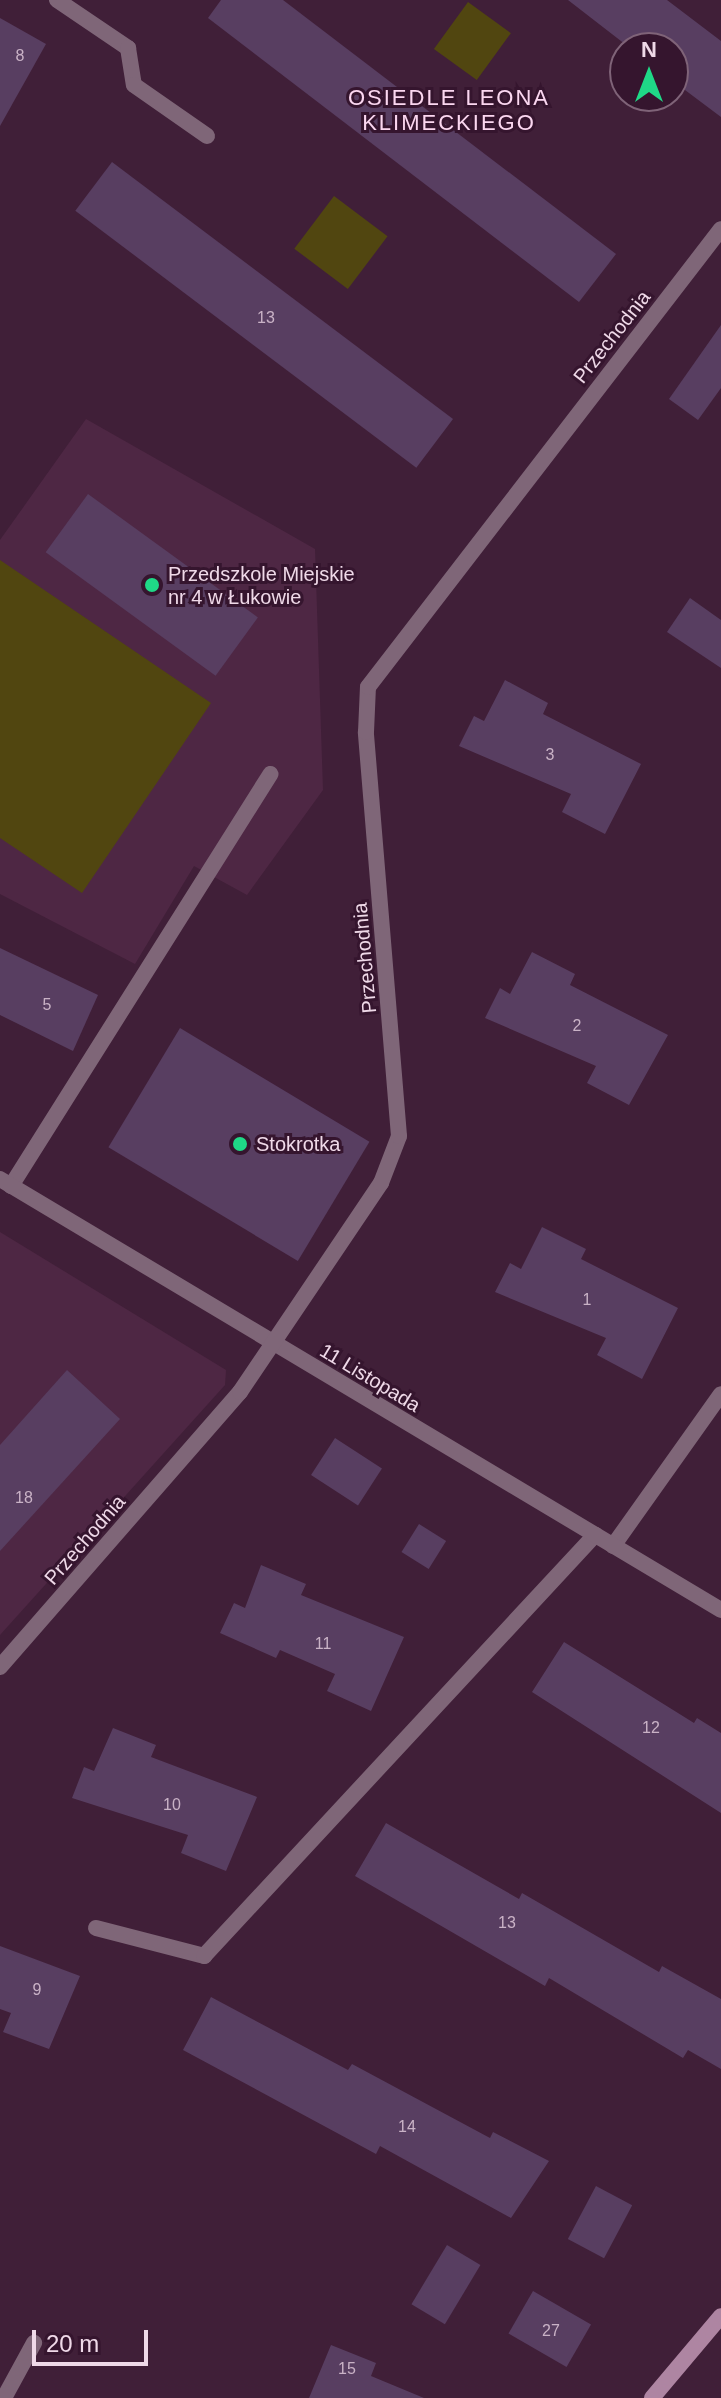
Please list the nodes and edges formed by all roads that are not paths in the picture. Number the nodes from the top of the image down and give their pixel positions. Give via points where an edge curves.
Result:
1 (57, 0) edge
2 (207, 136) dead end
3 (721, 229) edge
4 (270, 774) dead end
5 (6, 1182) edge
6 (272, 1343) junction
7 (721, 1394) edge
8 (595, 1535) junction
9 (613, 1546) junction
10 (721, 1610) edge
11 (0, 1667) edge
12 (96, 1928) dead end
13 (721, 2316) edge
14 (34, 2343) dead end
15 (4, 2398) edge
16 (652, 2398) edge

1 - 2 street via 128,48 134,85
3 - 6 street, Przechodnia via 368,687 366,732 399,1136 381,1183
4 - 5 street
5 - 6 street, 11 Listopada
6 - 8 street, 11 Listopada
6 - 11 street, Przechodnia via 240,1392
7 - 9 street
8 - 9 street, 11 Listopada
8 - 12 street via 204,1956
9 - 10 street, 11 Listopada
13 - 16 main road
14 - 15 street

